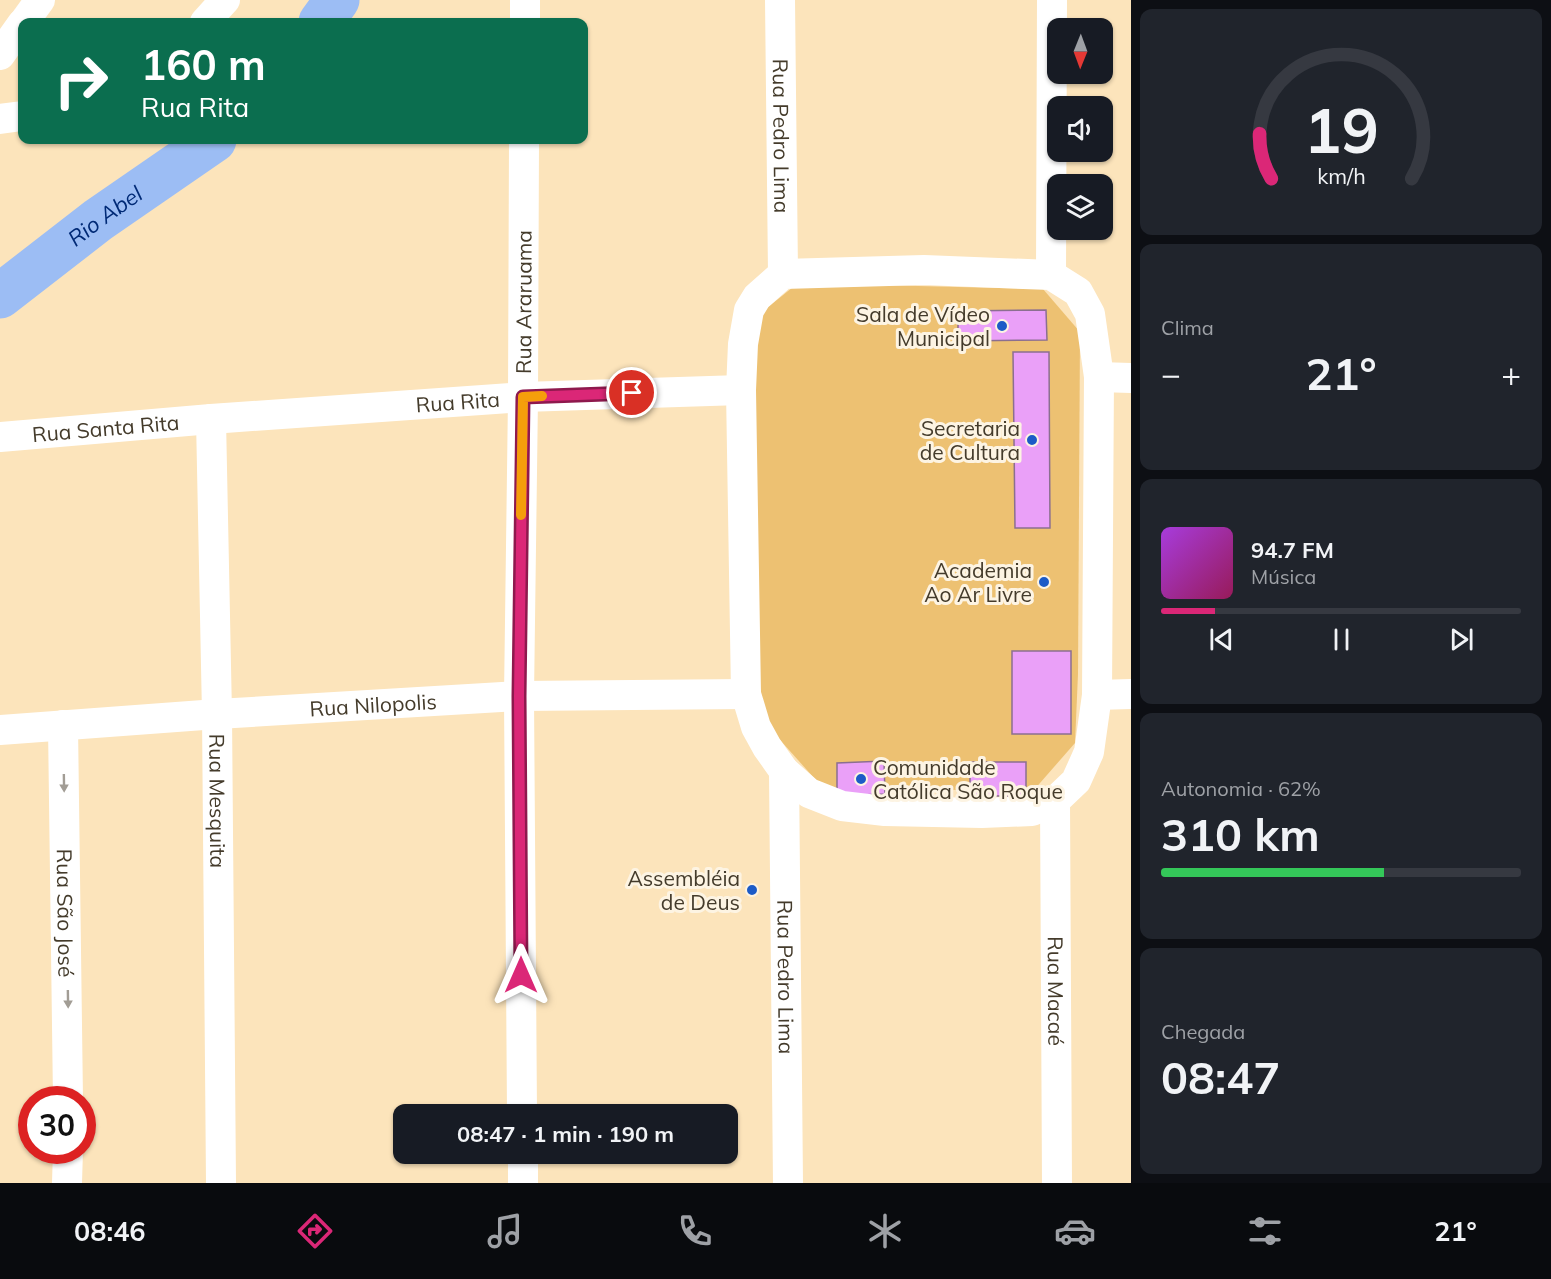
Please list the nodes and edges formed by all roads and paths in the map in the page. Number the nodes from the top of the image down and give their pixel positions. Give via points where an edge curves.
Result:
1 (40, 0) edge
2 (525, 0) edge
3 (780, 0) edge
4 (1052, 0) edge
5 (27, 18) edge
6 (525, 18) edge
7 (18, 30) edge
8 (0, 55) edge
9 (18, 117) edge
10 (0, 119) edge
11 (524, 144) edge
12 (783, 274) junction
13 (1051, 275) junction
14 (1099, 377) junction
15 (1131, 378) edge
16 (741, 390) junction
17 (523, 397) junction
18 (211, 419) junction
19 (0, 437) edge
20 (746, 694) junction
21 (1131, 694) edge
22 (1097, 695) junction
23 (519, 696) junction
24 (217, 714) junction
25 (63, 725) junction
26 (0, 730) edge
27 (784, 771) junction
28 (1055, 801) junction
29 (68, 1086) edge
30 (522, 1104) edge
31 (68, 1164) edge
32 (523, 1164) edge
33 (68, 1183) edge
34 (221, 1183) edge
35 (523, 1183) edge
36 (788, 1183) edge
37 (1057, 1183) edge

1 - 5 street
2 - 6 street
3 - 12 street, Rua Pedro Lima
4 - 13 street
7 - 8 street
9 - 10 street
11 - 17 street, Rua Araruama
12 - 13 street via 924,270
12 - 16 street via 757,297 749,310
13 - 14 street via 1078,292 1089,314
14 - 15 street
14 - 22 street
16 - 17 street, Rua Rita
16 - 20 street
17 - 18 street, Rua Rita
17 - 23 street, Rua Araruama
18 - 19 street, Rua Santa Rita
18 - 24 street, Rua Mesquita
20 - 23 street, Rua Nilopolis
20 - 27 street via 756,727
21 - 22 street
22 - 28 street via 1089,752 1076,781
23 - 24 street, Rua Nilopolis
23 - 30 street, Rua Araruama
24 - 25 street, Rua Nilopolis
24 - 34 street, Rua Mesquita
25 - 26 street, Rua Nilopolis
25 -> 29 street, Rua São José
27 - 28 street via 810,793 842,806 885,811 1032,811
27 - 36 street, Rua Pedro Lima
28 - 37 street, Rua Macaé
31 - 33 street
32 - 35 street

